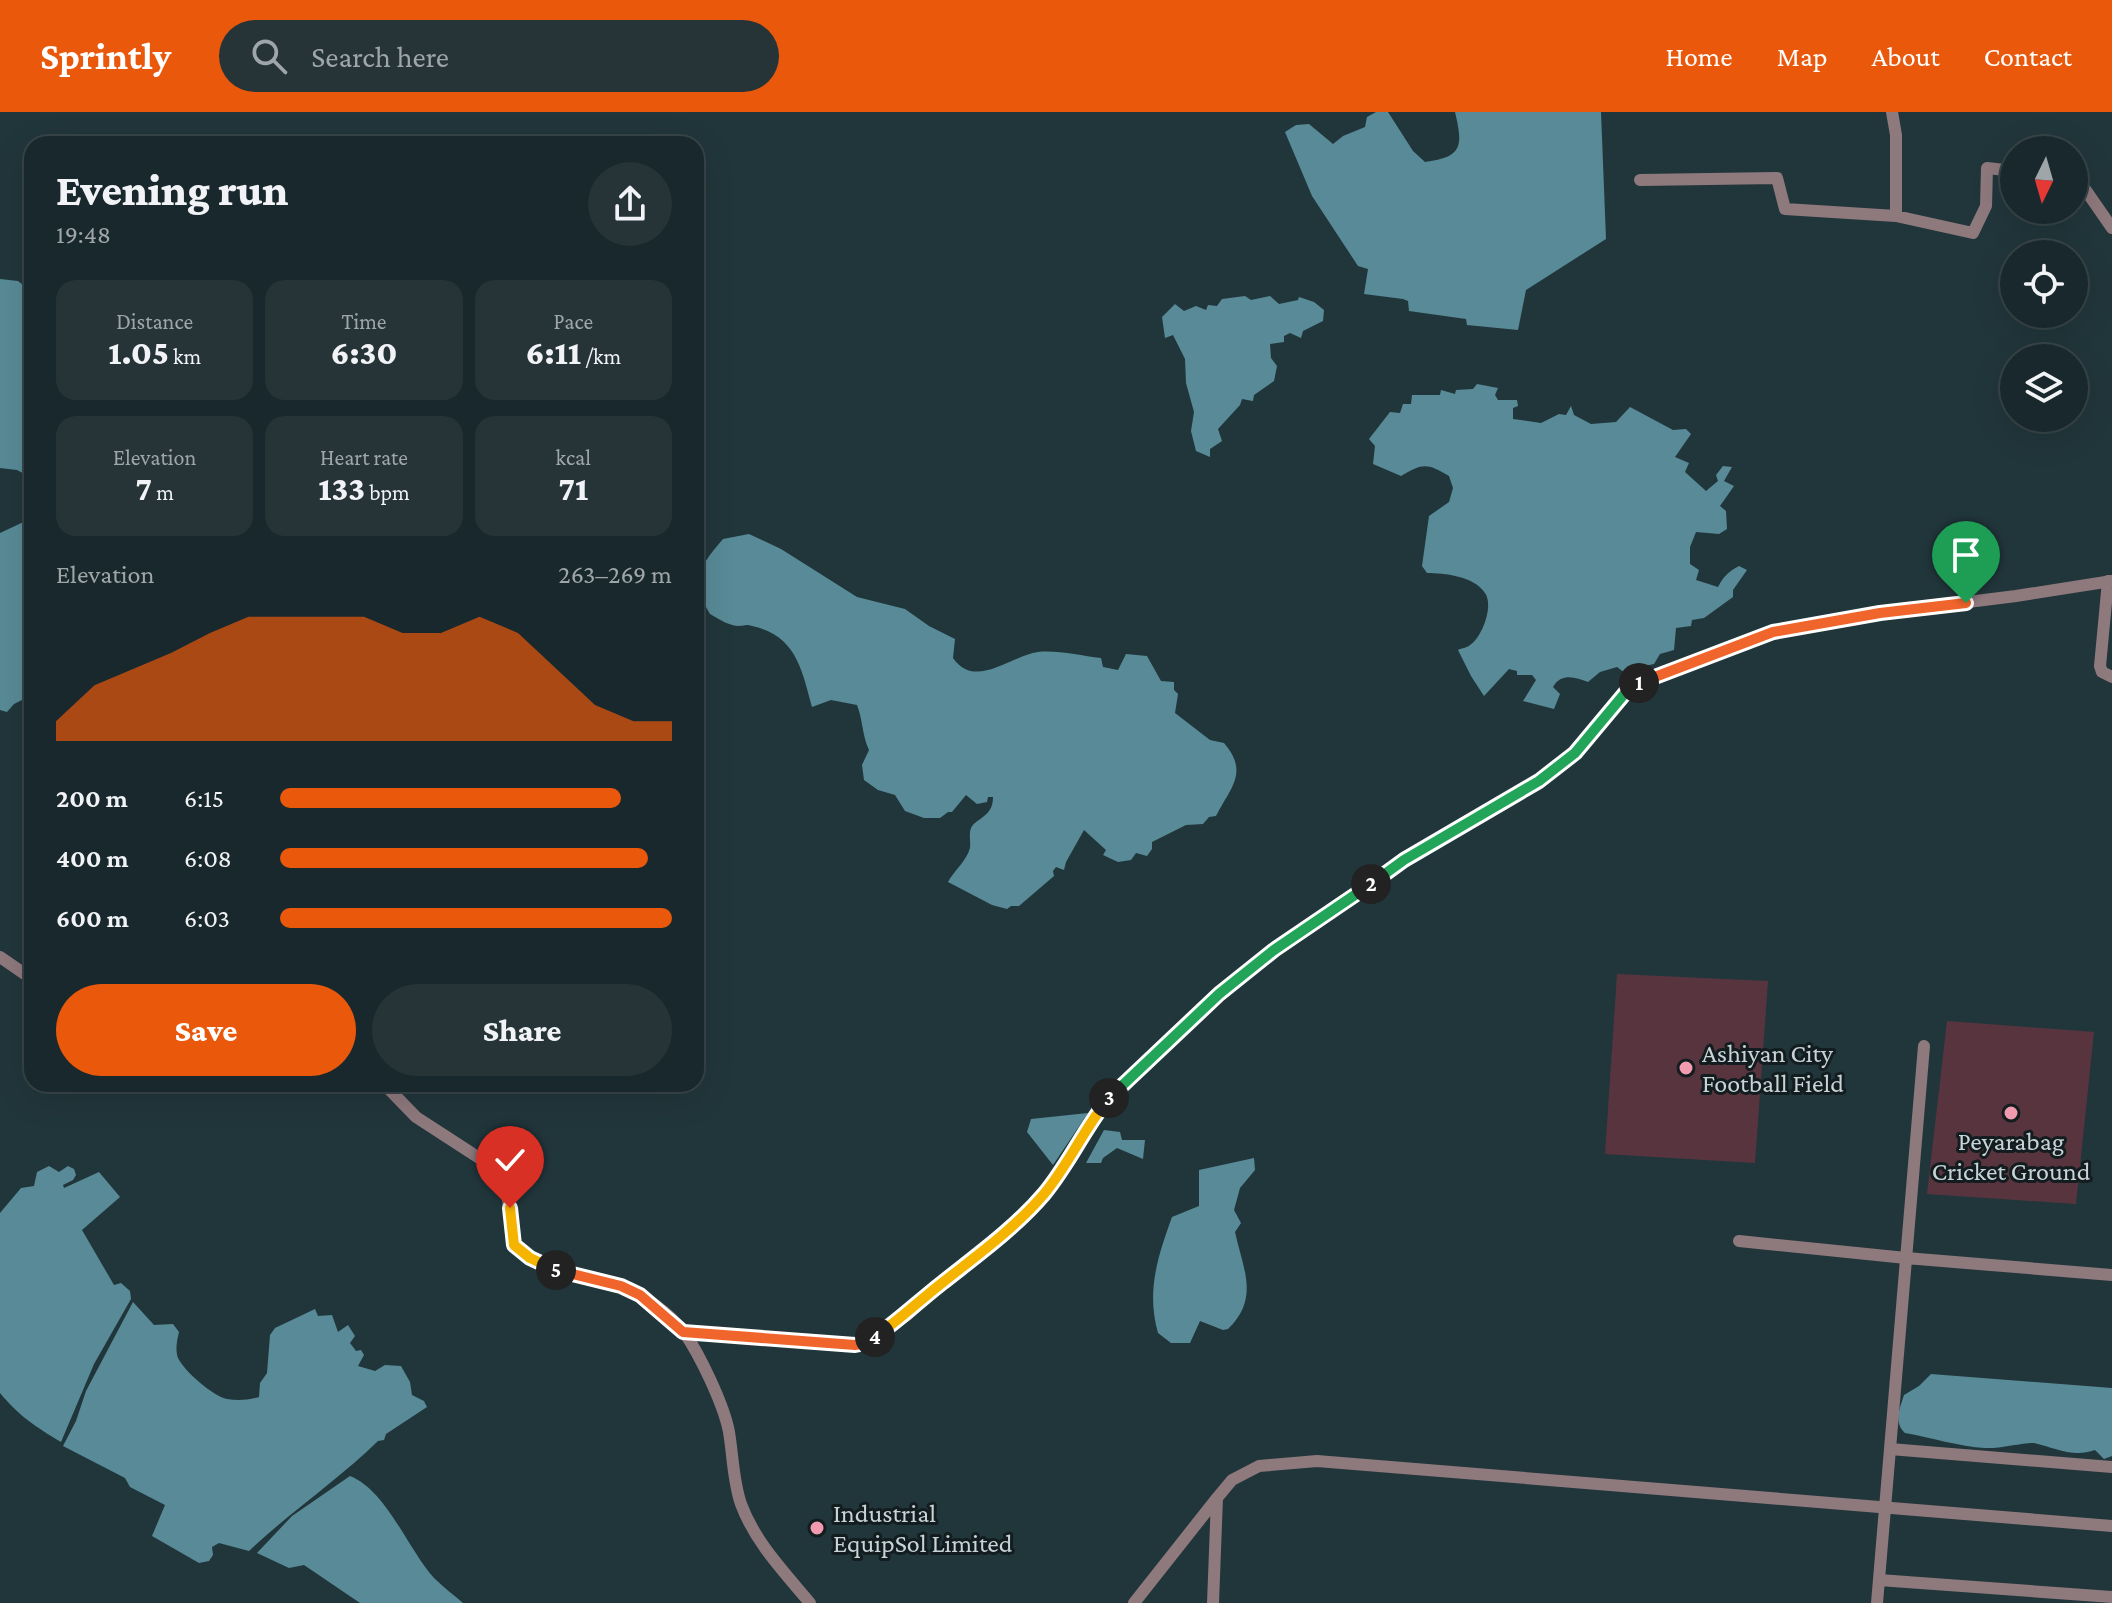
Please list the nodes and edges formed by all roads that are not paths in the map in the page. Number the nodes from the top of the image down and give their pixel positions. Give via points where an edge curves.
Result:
1 (1892, 112) edge
2 (2000, 169) edge
3 (1640, 180) dead end
4 (2088, 194) edge
5 (1896, 216) junction
6 (2112, 228) edge
7 (2110, 581) edge
8 (2112, 677) edge
9 (0, 957) edge
10 (24, 974) edge
11 (1924, 1046) dead end
12 (392, 1092) edge
13 (1739, 1241) dead end
14 (1906, 1258) junction
15 (2112, 1275) edge
16 (683, 1332) junction
17 (1890, 1449) junction
18 (2112, 1467) edge
19 (1217, 1498) junction
20 (1885, 1506) junction
21 (2112, 1526) edge
22 (1879, 1580) junction
23 (2112, 1597) edge
24 (810, 1603) edge
25 (1134, 1603) edge
26 (1213, 1603) edge
27 (1877, 1603) edge

1 - 5 street
2 - 5 street via 1987,168 1986,206 1973,233
3 - 5 street via 1777,178 1785,209
4 - 6 street
7 - 8 street via 2100,666
7 - 16 street via 1773,632 1631,686 1575,753 1539,781 1404,860 1219,994 1107,1100 1042,1197 886,1329 855,1345
9 - 10 street
11 - 14 street
12 - 16 street via 416,1117 493,1167 507,1189 514,1245 520,1251 552,1268 640,1295
13 - 14 street
14 - 15 street
14 - 17 street
16 - 24 street via 721,1405 751,1528
17 - 18 street
17 - 20 street
19 - 20 street via 1232,1480 1259,1466 1317,1461
19 - 25 street
19 - 26 street
20 - 21 street
20 - 22 street
22 - 23 street
22 - 27 street

